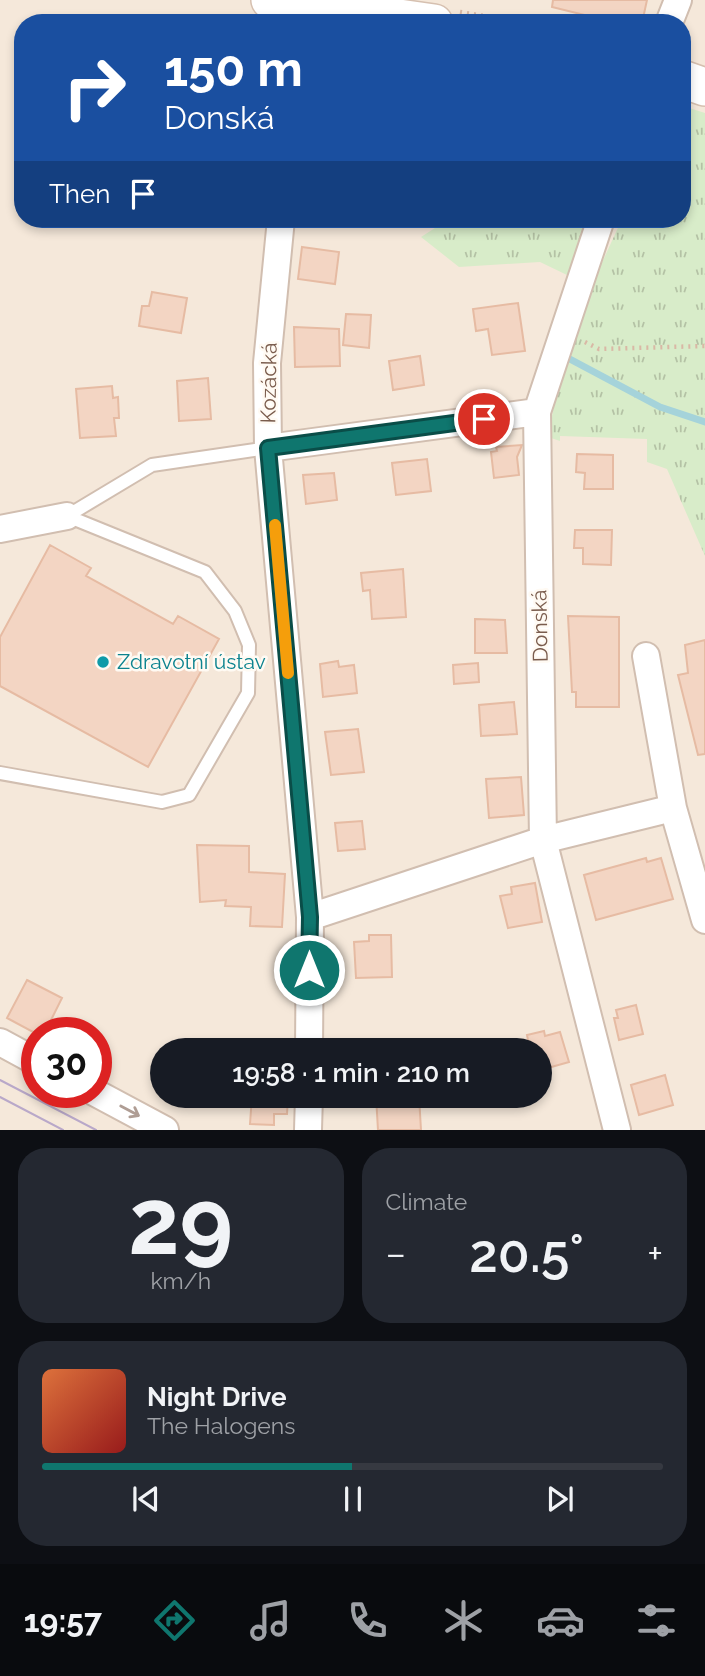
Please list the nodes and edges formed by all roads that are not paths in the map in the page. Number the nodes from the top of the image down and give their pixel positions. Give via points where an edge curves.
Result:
1 (270, 0) edge
2 (338, 14) edge
3 (280, 228) edge
4 (598, 228) edge
5 (537, 412) junction
6 (268, 448) junction
7 (67, 516) junction
8 (0, 529) edge
9 (646, 656) dead end
10 (0, 773) edge
11 (673, 808) junction
12 (542, 840) junction
13 (310, 917) junction
14 (705, 920) edge
15 (309, 1038) edge
16 (0, 1042) edge
17 (21, 1053) edge
18 (112, 1102) edge
19 (309, 1108) edge
20 (165, 1130) edge
21 (308, 1130) edge
22 (617, 1130) edge

1 - 2 main road
3 - 6 street, Kozácká via 267,363
4 - 5 street, Donská
5 - 6 street
5 - 12 street, Donská
6 - 7 lane via 152,465
6 - 13 street, Kozácká
7 - 8 street
7 - 10 lane via 205,572 235,611 249,645 248,693 189,795 162,802
9 - 11 street
11 - 12 street
11 - 14 street
12 - 13 street
12 - 22 street, Donská
13 - 15 street, Kozácká
16 - 17 street
18 -> 20 street
19 - 21 street

